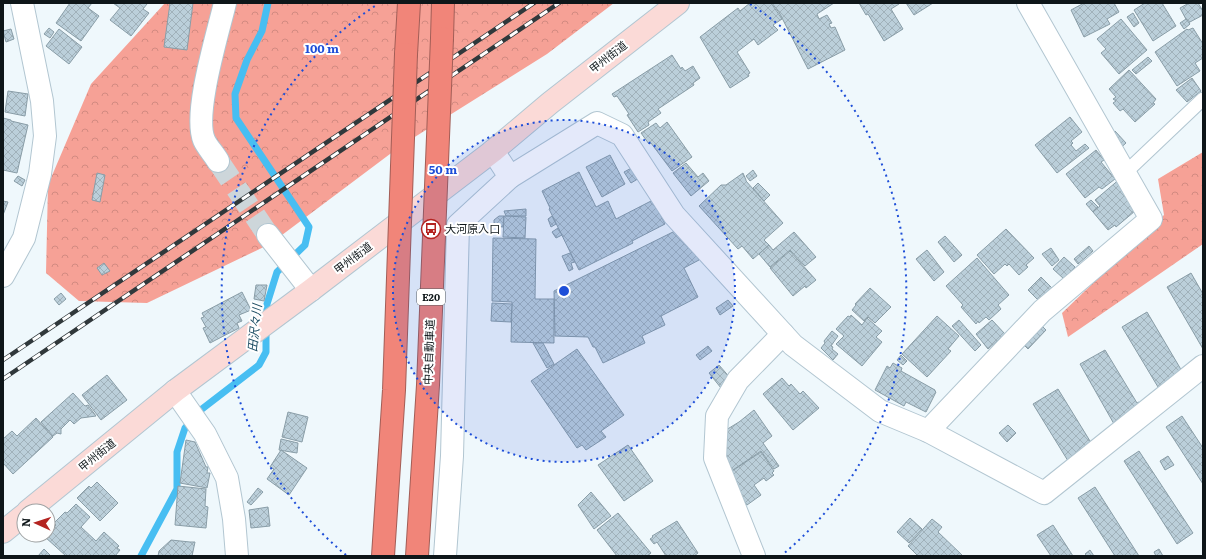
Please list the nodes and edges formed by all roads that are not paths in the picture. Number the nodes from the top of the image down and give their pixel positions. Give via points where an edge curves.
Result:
1 (22, 3) edge
2 (225, 3) edge
3 (409, 3) edge
4 (444, 3) edge
5 (678, 3) edge
6 (1028, 3) edge
7 (1203, 99) edge
8 (494, 151) junction
9 (218, 161) tunnel mouth
10 (1125, 173) junction
11 (510, 177) junction
12 (268, 236) tunnel mouth
13 (3, 276) edge
14 (311, 290) junction
15 (783, 334) junction
16 (1203, 366) edge
17 (174, 391) junction
18 (928, 431) junction
19 (38, 503) edge
20 (16, 521) edge
21 (3, 532) edge
22 (237, 556) edge
23 (383, 556) edge
24 (417, 556) edge
25 (446, 556) edge
26 (754, 556) edge

1 - 13 street via 42,101 45,136 40,174 24,238
2 - 9 street via 204,90 202,124 204,140
3 - 23 highway, bridge via 394,390
4 - 24 highway, 中央自動車道 / E20, bridge via 428,386
5 - 8 main road, 甲州街道 via 550,103
6 - 10 street
7 - 10 lane
8 - 11 street
8 - 14 main road, 甲州街道
10 - 18 street via 1151,219 1042,311
11 - 15 street via 597,122 622,135 674,215
11 - 25 street via 458,225 452,456
12 - 14 street
14 - 17 main road, 甲州街道
15 - 18 street via 793,345 880,411
15 - 26 street via 738,380 717,416 715,458
16 - 18 street via 1044,493
17 - 19 main road, 甲州街道
17 - 22 street via 205,434 227,478
20 - 21 main road

